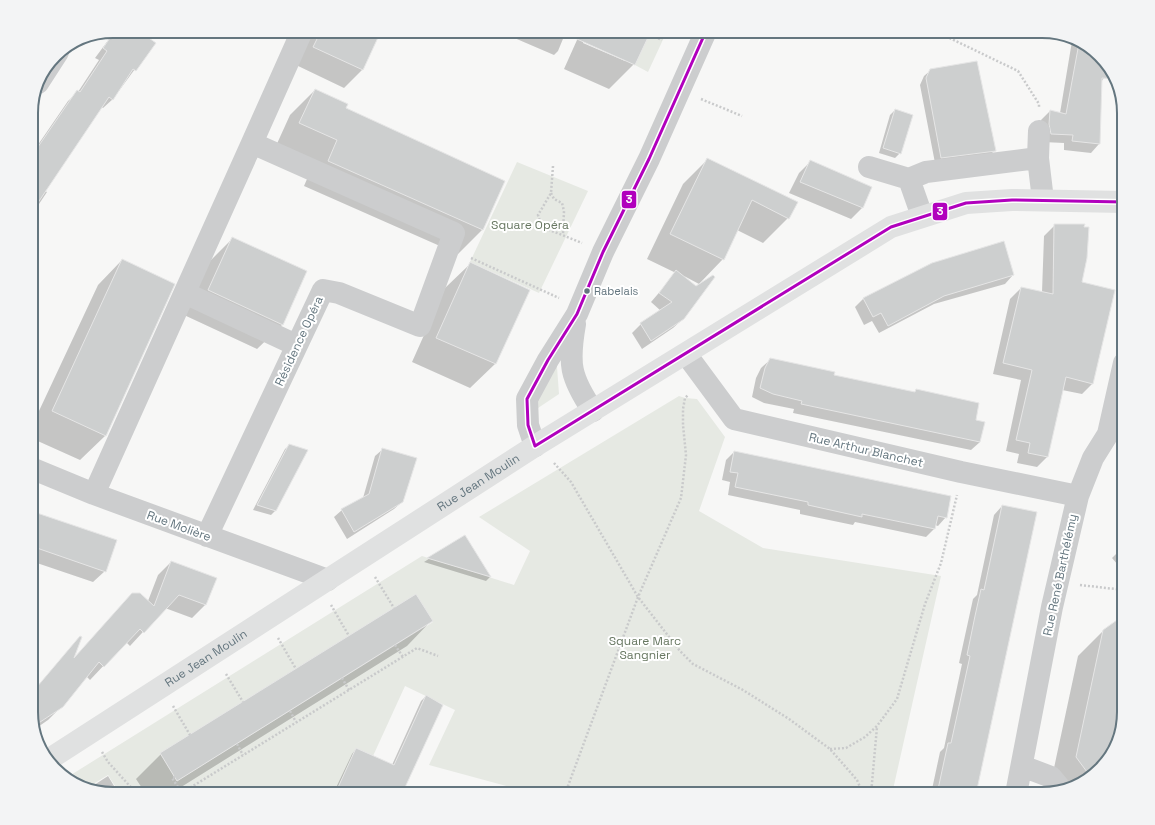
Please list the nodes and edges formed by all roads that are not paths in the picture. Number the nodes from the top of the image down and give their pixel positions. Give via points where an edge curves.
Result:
1 (299, 38) edge
2 (703, 38) edge
3 (1039, 130) road end
4 (252, 143) junction
5 (1038, 158) junction
6 (869, 167) dead end
7 (909, 179) junction
8 (1043, 200) junction
9 (1117, 202) edge
10 (922, 216) junction
11 (185, 293) junction
12 (578, 311) junction
13 (296, 345) junction
14 (686, 354) junction
15 (1117, 394) edge
16 (593, 411) junction
17 (535, 446) junction
18 (38, 471) edge
19 (94, 494) junction
20 (1078, 496) junction
21 (207, 536) junction
22 (324, 583) junction
23 (53, 757) edge
24 (1022, 766) junction
25 (1058, 785) edge
26 (1018, 787) edge

1 - 4 street
2 - 12 street
3 - 5 street
4 - 11 street
4 - 13 street, Résidence Opéra via 454,233 420,326 339,292 323,290
5 - 7 street via 926,172
5 - 8 street
6 - 7 street
7 - 10 street
8 - 9 main road, Rue Jean Moulin
8 - 10 main road, Rue Jean Moulin via 966,203
10 - 14 main road, Rue Jean Moulin via 891,227
11 - 13 street
11 - 19 street
12 - 16 street via 570,352 571,368 580,392
12 - 17 street via 527,399 528,425
13 - 21 street, Résidence Opéra
14 - 16 main road, Rue Jean Moulin
14 - 20 street, Rue Arthur Blanchet via 734,419 961,472
15 - 20 street, Rue René Barthélémy via 1108,434 1093,458
16 - 17 main road, Rue Jean Moulin
17 - 22 main road, Rue Jean Moulin
18 - 19 street, Rue Molière
19 - 21 street, Rue Molière
20 - 24 street, Rue René Barthélémy via 1058,582
21 - 22 street, Rue Molière
22 - 23 main road, Rue Jean Moulin
24 - 25 street via 1051,777
24 - 26 street, Rue René Barthélémy

